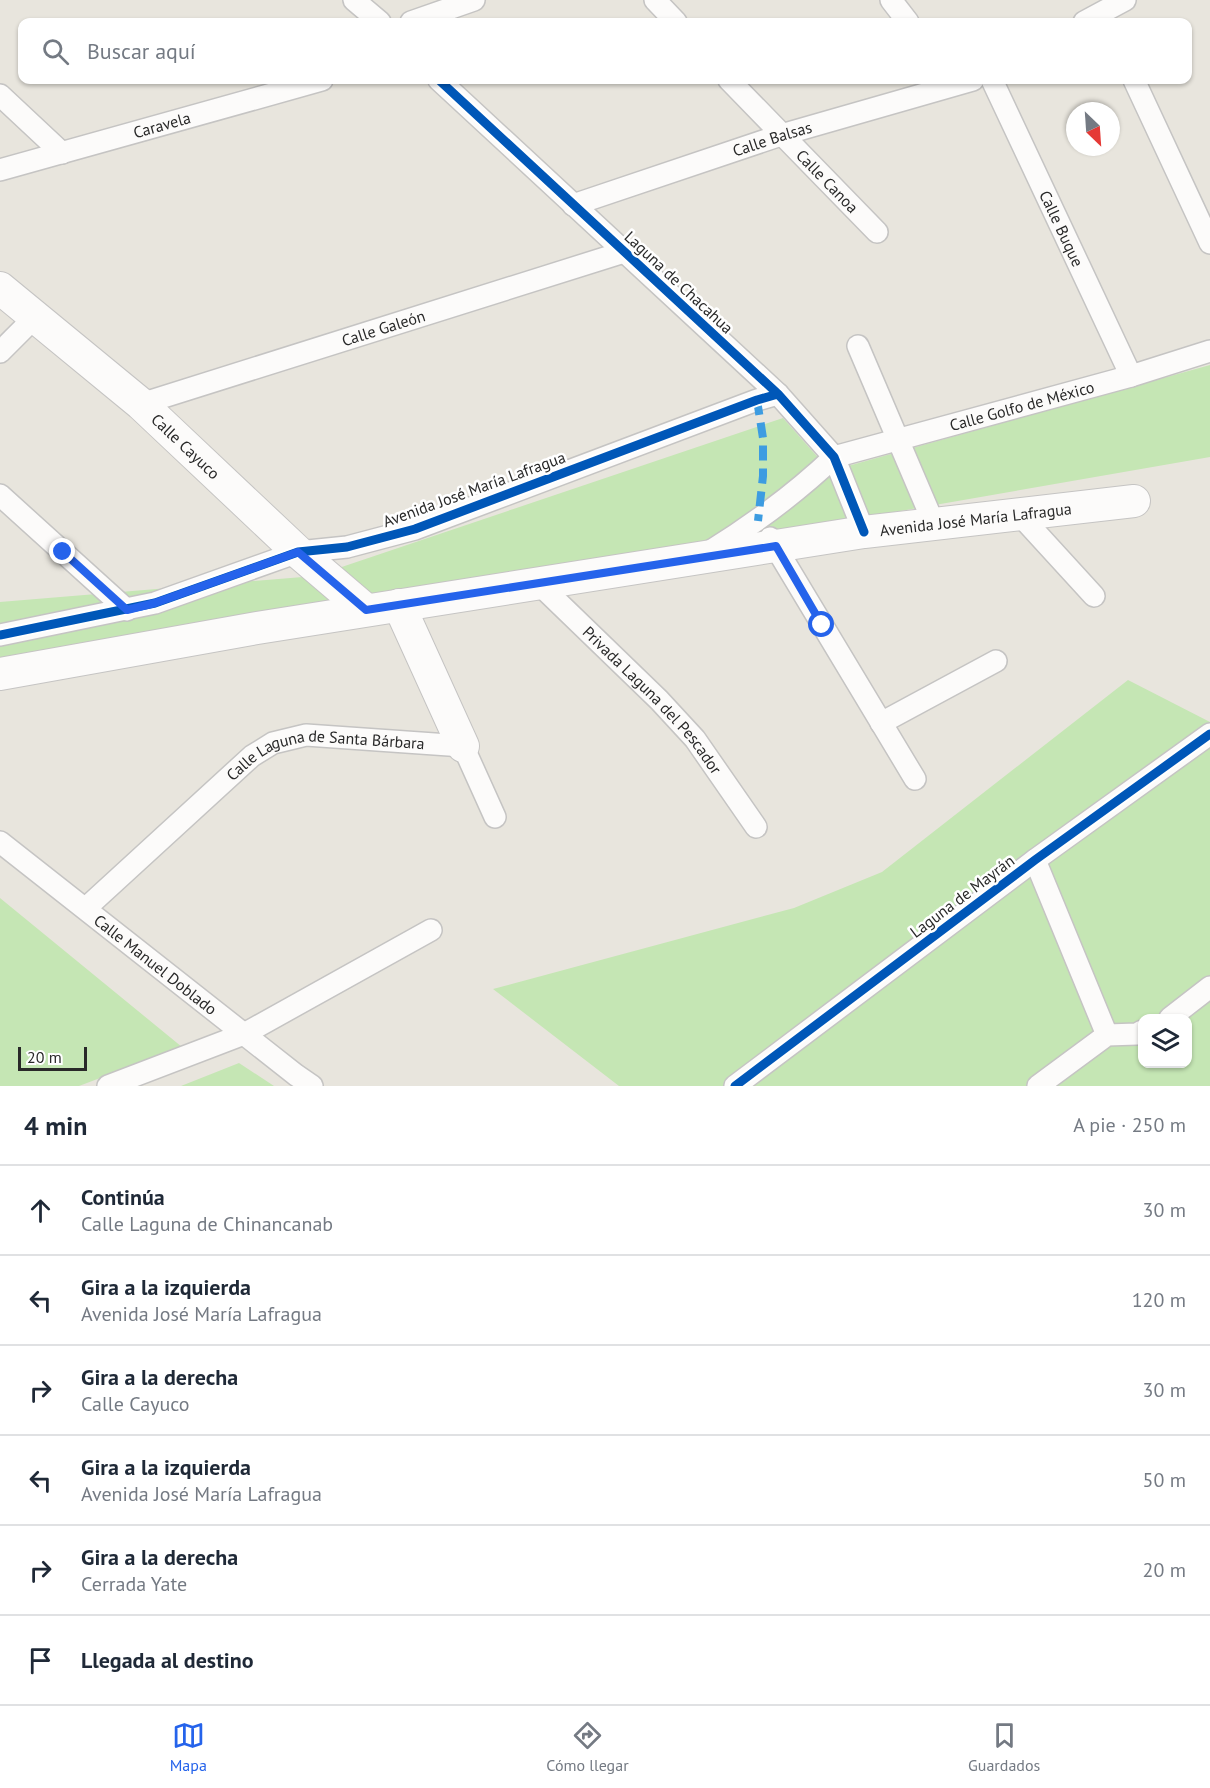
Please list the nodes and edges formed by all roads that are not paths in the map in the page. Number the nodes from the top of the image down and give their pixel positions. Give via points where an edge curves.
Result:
1 (354, 0) edge
2 (474, 0) edge
3 (655, 0) edge
4 (891, 0) edge
5 (1125, 0) edge
6 (1103, 12) edge
7 (375, 18) edge
8 (422, 18) edge
9 (672, 18) edge
10 (905, 18) edge
11 (308, 84) edge
12 (443, 84) edge
13 (733, 84) edge
14 (953, 84) edge
15 (994, 84) edge
16 (1136, 84) edge
17 (0, 95) edge
18 (781, 135) junction
19 (62, 153) junction
20 (0, 170) edge
21 (573, 205) junction
22 (877, 232) dead end
23 (1210, 243) edge
24 (624, 252) junction
25 (0, 288) edge
26 (35, 317) junction
27 (858, 346) dead end
28 (1210, 351) edge
29 (0, 352) edge
30 (1131, 376) junction
31 (777, 394) junction
32 (141, 404) junction
33 (898, 439) junction
34 (834, 457) junction
35 (0, 495) edge
36 (1134, 501) dead end
37 (1019, 514) junction
38 (934, 524) junction
39 (864, 532) junction
40 (767, 533) junction
41 (298, 552) junction
42 (538, 583) junction
43 (1094, 596) dead end
44 (399, 605) junction
45 (127, 610) junction
46 (366, 610) junction
47 (0, 635) edge
48 (996, 661) dead end
49 (0, 674) edge
50 (881, 723) junction
51 (1210, 734) edge
52 (463, 746) junction
53 (915, 779) dead end
54 (495, 817) dead end
55 (756, 826) dead end
56 (0, 842) edge
57 (1035, 860) junction
58 (86, 908) junction
59 (431, 930) dead end
60 (1210, 987) edge
61 (1175, 1014) edge
62 (244, 1034) junction
63 (1138, 1034) edge
64 (1107, 1035) junction
65 (108, 1086) edge
66 (312, 1086) edge
67 (735, 1086) edge
68 (1038, 1086) edge

1 - 7 street
2 - 8 street
3 - 9 street
4 - 10 street
5 - 6 street
11 - 19 street, Caravela
12 - 21 street, Laguna de Chacahua
13 - 18 street, Calle Canoa
14 - 18 street, Calle Balsas
15 - 30 street, Calle Buque
16 - 23 street
17 - 19 street
18 - 21 street, Calle Balsas
18 - 22 street, Calle Canoa
19 - 20 street, Caravela
21 - 24 street, Laguna de Chacahua
24 - 31 street, Laguna de Chacahua
24 - 32 street, Calle Galeón
25 - 26 main road, Calle Cayuco
26 - 29 street
26 - 32 main road, Calle Cayuco
27 - 33 street
28 - 30 street, Calle Golfo de México
30 - 33 street, Calle Golfo de México
31 - 34 street, Laguna de Chacahua
31 - 41 street, Avenida José María Lafragua via 415,529 347,547
32 - 41 main road, Calle Cayuco
33 - 34 street, Calle Golfo de México
33 - 38 street
34 - 39 street, Laguna de Chacahua
34 - 40 street via 806,484
35 - 45 street
36 - 37 main road, Avenida José María Lafragua
37 - 38 main road, Avenida José María Lafragua
37 - 43 street
38 - 39 main road, Avenida José María Lafragua
39 - 40 main road, Avenida José María Lafragua
40 - 42 main road, Avenida José María Lafragua via 699,558
40 - 50 street
41 - 45 street, Avenida José María Lafragua
41 - 46 main road, Calle Cayuco
42 - 44 main road, Avenida José María Lafragua
42 - 55 street, Privada Laguna del Pescador via 695,739
44 - 46 main road, Avenida José María Lafragua
44 - 52 main road
45 - 47 street, Avenida José María Lafragua
46 - 49 main road, Avenida José María Lafragua
48 - 50 street
50 - 53 street
51 - 57 street, Laguna de Mayrán
52 - 54 street
52 - 58 street, Calle Laguna de Santa Bárbara via 306,735 273,743 252,756
56 - 58 street, Calle Manuel Doblado
57 - 64 street
57 - 67 street, Laguna de Mayrán
58 - 62 street, Calle Manuel Doblado
59 - 62 street
60 - 61 street
62 - 65 street
62 - 66 street, Calle Manuel Doblado
63 - 64 street
64 - 68 street

